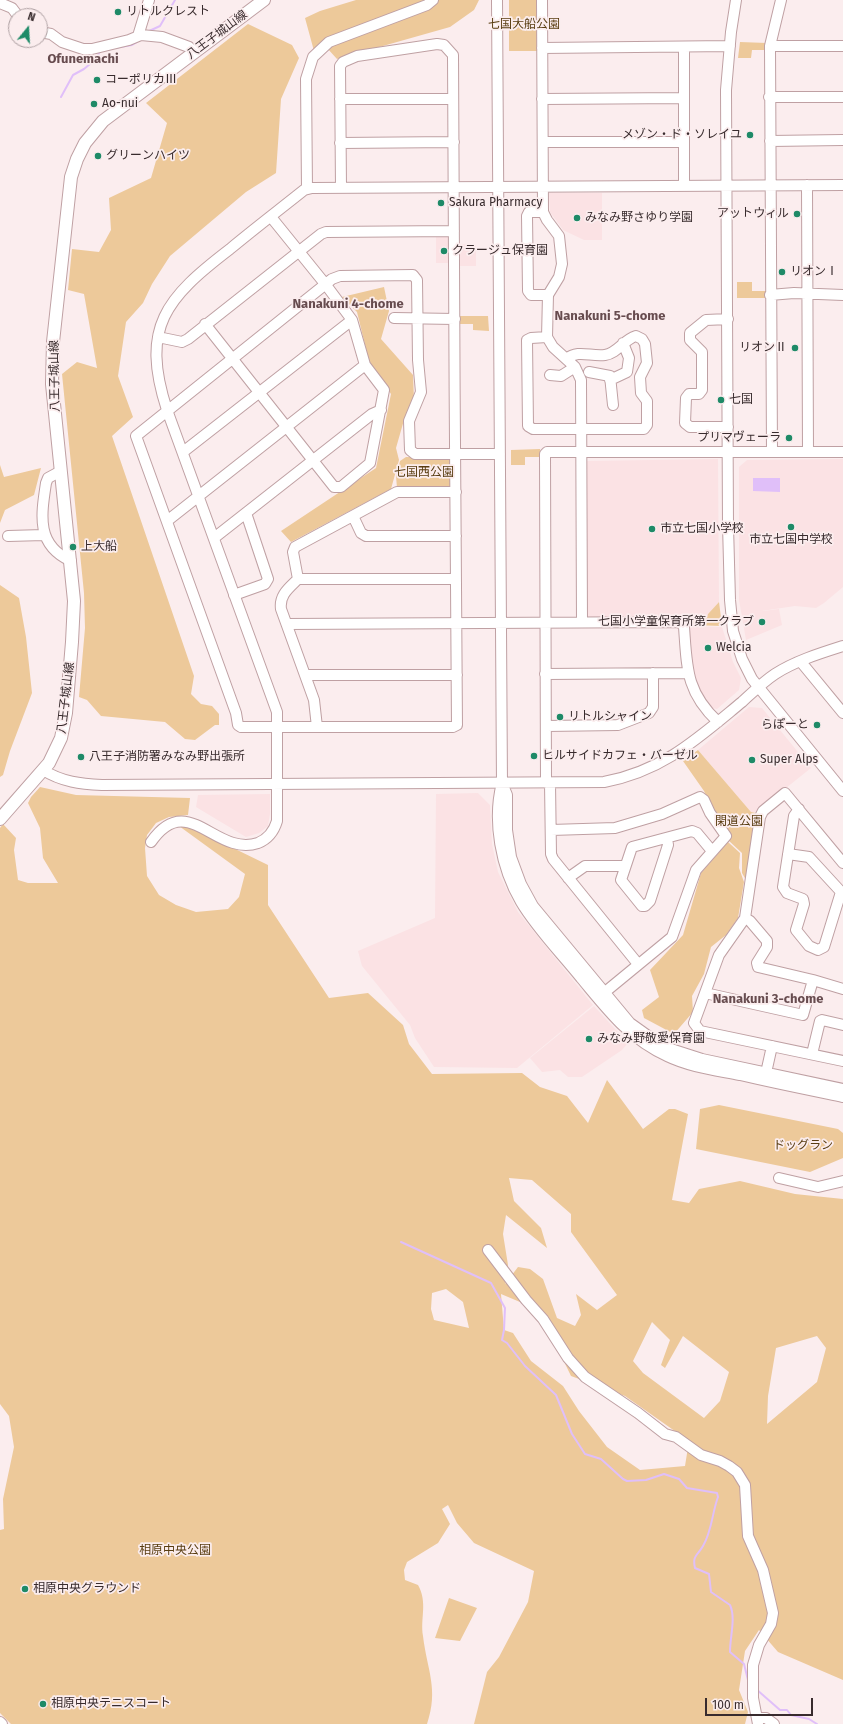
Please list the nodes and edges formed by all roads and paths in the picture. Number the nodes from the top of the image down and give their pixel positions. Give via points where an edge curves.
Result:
1 (149, 0) edge
2 (264, 0) edge
3 (434, 0) edge
4 (497, 0) edge
5 (542, 0) edge
6 (736, 0) edge
7 (780, 0) edge
8 (0, 3) edge
9 (12, 8) edge
10 (48, 33) edge
11 (143, 36) junction
12 (730, 46) junction
13 (770, 46) junction
14 (843, 46) edge
15 (542, 48) junction
16 (684, 48) junction
17 (194, 52) junction
18 (769, 97) junction
19 (843, 97) edge
20 (684, 98) junction
21 (340, 99) junction
22 (453, 99) junction
23 (542, 99) junction
24 (843, 140) edge
25 (770, 141) junction
26 (340, 142) junction
27 (454, 142) junction
28 (543, 142) junction
29 (683, 142) junction
30 (770, 185) junction
31 (807, 185) junction
32 (843, 185) edge
33 (684, 186) junction
34 (727, 186) junction
35 (454, 187) junction
36 (499, 187) junction
37 (543, 187) junction
38 (341, 188) junction
39 (307, 189) junction
40 (543, 212) junction
41 (271, 217) junction
42 (454, 231) junction
43 (299, 251) junction
44 (326, 284) junction
45 (807, 293) junction
46 (843, 294) edge
47 (548, 295) junction
48 (770, 295) junction
49 (394, 318) dead end
50 (418, 319) junction
51 (455, 319) junction
52 (728, 319) junction
53 (352, 320) junction
54 (206, 324) junction
55 (158, 337) junction
56 (547, 337) junction
57 (623, 343) junction
58 (592, 355) junction
59 (232, 359) junction
60 (566, 359) junction
61 (365, 365) junction
62 (577, 372) junction
63 (589, 372) junction
64 (550, 375) dead end
65 (610, 380) junction
66 (259, 393) junction
67 (613, 405) dead end
68 (167, 410) junction
69 (381, 410) junction
70 (286, 426) junction
71 (728, 427) junction
72 (581, 429) junction
73 (729, 451) junction
74 (183, 452) junction
75 (580, 452) junction
76 (772, 452) junction
77 (808, 452) junction
78 (843, 452) edge
79 (455, 453) junction
80 (500, 454) junction
81 (312, 461) junction
82 (61, 471) junction
83 (456, 492) junction
84 (198, 496) junction
85 (246, 513) junction
86 (353, 516) junction
87 (167, 521) junction
88 (44, 535) junction
89 (8, 536) dead end
90 (456, 536) junction
91 (214, 538) junction
92 (70, 562) junction
93 (298, 579) junction
94 (456, 579) junction
95 (234, 595) junction
96 (456, 622) junction
97 (501, 622) junction
98 (545, 622) junction
99 (582, 622) junction
100 (287, 624) junction
101 (843, 646) edge
102 (801, 662) junction
103 (687, 673) junction
104 (457, 674) junction
105 (545, 674) junction
106 (653, 674) junction
107 (306, 676) junction
108 (758, 688) junction
109 (843, 713) edge
110 (718, 722) junction
111 (546, 726) junction
112 (317, 727) junction
113 (277, 728) junction
114 (43, 770) junction
115 (502, 783) junction
116 (548, 783) junction
117 (277, 784) junction
118 (843, 791) edge
119 (799, 809) junction
120 (0, 819) edge
121 (551, 830) junction
122 (667, 838) junction
123 (151, 842) dead end
124 (712, 851) junction
125 (788, 854) junction
126 (843, 863) edge
127 (624, 866) junction
128 (568, 878) junction
129 (842, 893) edge
130 (745, 918) junction
131 (638, 964) junction
132 (813, 980) junction
133 (843, 989) edge
134 (705, 993) junction
135 (601, 996) junction
136 (843, 1025) edge
137 (772, 1046) junction
138 (812, 1054) junction
139 (843, 1061) edge
140 (766, 1073) junction
141 (843, 1089) edge
142 (843, 1097) edge
143 (779, 1178) dead end
144 (843, 1181) edge
145 (488, 1250) dead end
146 (758, 1721) edge
147 (0, 1722) edge
148 (2, 1724) edge
149 (774, 1724) edge

1 - 11 street
2 - 17 main road, 八王子城山線
3 - 39 street via 427,5 329,42 313,57 306,78
4 - 36 street
5 - 15 street
6 - 12 street
7 - 13 street
8 - 9 street
10 - 11 street via 62,42 83,49
11 - 17 street via 162,37 189,47
12 - 16 street
12 - 34 street via 726,90
13 - 14 street
13 - 18 street
15 - 16 street
15 - 23 street
16 - 20 street
17 - 82 main road, 八王子城山線 via 103,121 85,143 74,165 67,206 52,364
18 - 19 street
18 - 25 street
20 - 23 street
20 - 29 street
21 - 22 street
21 - 22 street via 340,66 345,60 437,44 444,45 453,55
21 - 26 street
22 - 27 street
23 - 28 street
24 - 25 street
25 - 30 street
26 - 27 street
26 - 38 street
27 - 35 street
28 - 29 street
28 - 37 street
29 - 33 street
30 - 31 street
30 - 34 street
30 - 48 street
31 - 32 street
31 - 45 street
33 - 34 street
33 - 37 street
34 - 52 street
35 - 36 street
35 - 38 street
35 - 42 street
36 - 37 street
36 - 80 street
37 - 40 street
38 - 39 street
39 - 41 street
40 - 47 street via 559,236 562,250 559,277
40 - 47 street via 529,212 527,216 528,291 531,294
41 - 43 street
41 - 55 street via 181,289 169,307
42 - 43 street via 326,232
42 - 51 street
43 - 44 street
43 - 54 street
44 - 50 street via 340,276 413,275 417,280
44 - 53 street
44 - 59 street
45 - 46 street
45 - 48 street
45 - 77 street
47 - 56 street
48 - 76 street
49 - 50 street
50 - 51 street
50 - 79 street via 421,394 409,421 410,450 415,454
51 - 79 street
52 - 71 street
52 - 71 street via 706,320 690,333 690,340 702,352 702,390 699,394 690,394 686,398 685,423 690,427
53 - 61 street
53 - 66 street
54 - 55 street via 182,342
54 - 59 street
55 - 68 street via 156,370
56 - 60 street
56 - 72 street via 527,340 527,424 533,429
57 - 58 street via 617,351 605,355
57 - 65 street via 629,358 627,372
57 - 72 street via 636,336 645,344 647,363 640,377 641,393 647,401 647,425 644,429
58 - 60 street via 573,354
58 - 63 street
59 - 66 street
59 - 68 street
60 - 62 street
61 - 69 street via 384,390
61 - 70 street
62 - 63 street
62 - 64 street via 561,376
62 - 72 street via 582,395
63 - 65 street via 610,376
65 - 67 street
66 - 70 street
66 - 74 street
68 - 74 street
68 - 87 street via 136,436
69 - 81 street via 372,414
69 - 81 street via 370,463 341,487 334,487
70 - 81 street
70 - 84 street
71 - 73 street
72 - 75 street
73 - 75 street
73 - 76 street
73 - 108 street via 730,615 742,659
74 - 84 street
75 - 98 street via 545,454
75 - 99 street
76 - 77 street
77 - 78 street
79 - 80 street
79 - 83 street
80 - 97 street
81 - 85 street
82 - 88 street via 48,478 46,483
82 - 92 main road, 八王子城山線
83 - 86 street via 397,492
83 - 90 street
84 - 87 street
84 - 91 street
85 - 91 street
85 - 95 street via 268,579 265,584
86 - 90 street via 361,533 366,536
86 - 93 street via 295,547 293,552
87 - 113 street via 238,725
88 - 89 street
88 - 92 street via 58,555
90 - 94 street
91 - 95 street
92 - 114 main road, 八王子城山線 via 74,622 66,713 58,747
93 - 94 street
93 - 100 street via 283,594 280,601 280,609
94 - 96 street
95 - 113 street via 275,706
96 - 97 street
96 - 100 street
96 - 104 street
97 - 98 street
97 - 115 street
98 - 99 street
98 - 105 street
99 - 103 street via 680,622 684,627
100 - 107 street
101 - 102 street
102 - 108 street via 776,673
102 - 109 street
103 - 106 street
103 - 110 street via 698,698
104 - 107 street
104 - 112 street via 455,726
105 - 106 street
105 - 111 street
106 - 111 street via 654,707 649,713 618,726
107 - 112 street via 314,700
108 - 110 street
108 - 118 street
110 - 116 street via 676,754 643,772 604,782
111 - 116 street
112 - 113 street
113 - 117 street
114 - 117 street via 63,781 80,784
114 - 120 main road, 八王子城山線
115 - 116 street
115 - 117 street
115 - 135 street via 507,795 507,830 511,857 527,897
116 - 121 street
117 - 123 street via 277,820 274,830 262,841 241,846 188,822 180,821 165,826
119 - 125 street via 794,816
119 - 126 street
119 - 130 street via 785,793 761,814
121 - 124 street via 615,828 662,814 701,797 726,836
121 - 128 street via 551,854
122 - 124 street via 694,831
122 - 127 street via 632,847
122 - 127 street via 668,846 650,901 645,906 639,904 622,883
124 - 131 street via 694,873 672,937
125 - 129 street via 809,857
125 - 129 street via 783,887 787,893 803,899 804,904 796,930 813,949 824,947
127 - 128 street via 585,866
128 - 131 street
130 - 132 street via 767,942 767,947 757,963 758,967
130 - 134 street via 719,955
131 - 135 street
132 - 133 street
132 - 134 street via 803,1015
134 - 137 street via 694,1023 697,1028
135 - 140 street via 636,1028 666,1046 702,1059
135 - 142 street via 613,1017 629,1032 668,1056 700,1067
136 - 138 street via 822,1020
137 - 138 street
137 - 140 street
138 - 139 street
140 - 141 street
143 - 144 street via 818,1187
145 - 146 street via 585,1377 661,1431 680,1440 701,1455 729,1466 737,1472 745,1485 748,1536 763,1570 773,1613 771,1624 764,1633 755,1655 752,1679
146 - 149 street via 766,1718
147 - 148 street

